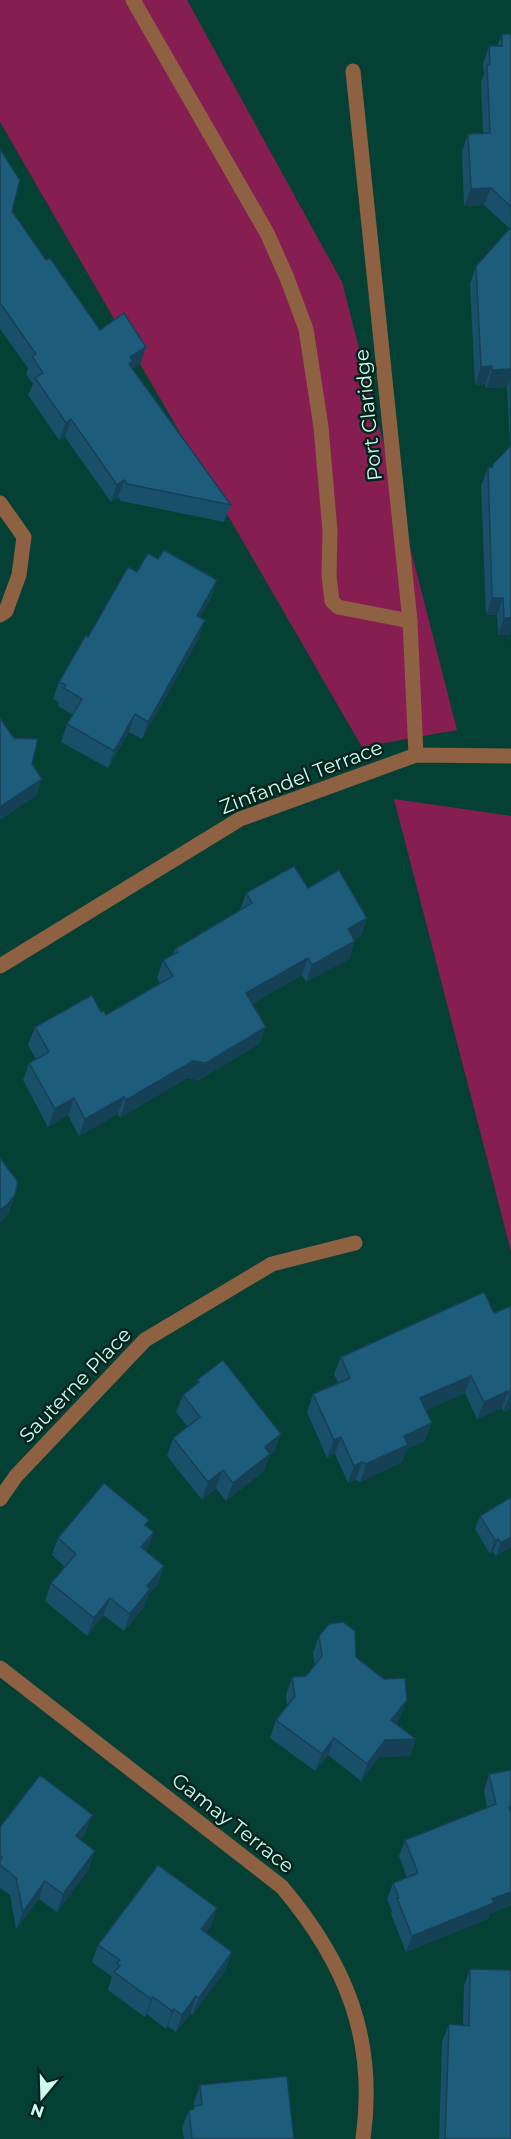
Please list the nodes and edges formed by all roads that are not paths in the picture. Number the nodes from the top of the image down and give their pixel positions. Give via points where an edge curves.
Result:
1 (133, 0) edge
2 (353, 71) dead end
3 (0, 503) edge
4 (0, 615) edge
5 (410, 621) junction
6 (416, 756) junction
7 (511, 756) edge
8 (0, 966) edge
9 (355, 1243) dead end
10 (0, 1499) edge
11 (0, 1668) edge
12 (363, 2139) edge

1 - 5 street via 267,233 306,329 321,427 332,601 338,607
2 - 5 street, Port Claridge
3 - 4 street via 24,537 19,574 6,611
5 - 6 street, Port Claridge
6 - 7 street, Zinfandel Terrace
6 - 8 street, Zinfandel Terrace via 240,819
9 - 10 street, Sauterne Place via 272,1264 145,1340 16,1476
11 - 12 street, Gamay Terrace via 282,1887 307,1916 344,1982 356,2017 367,2096

